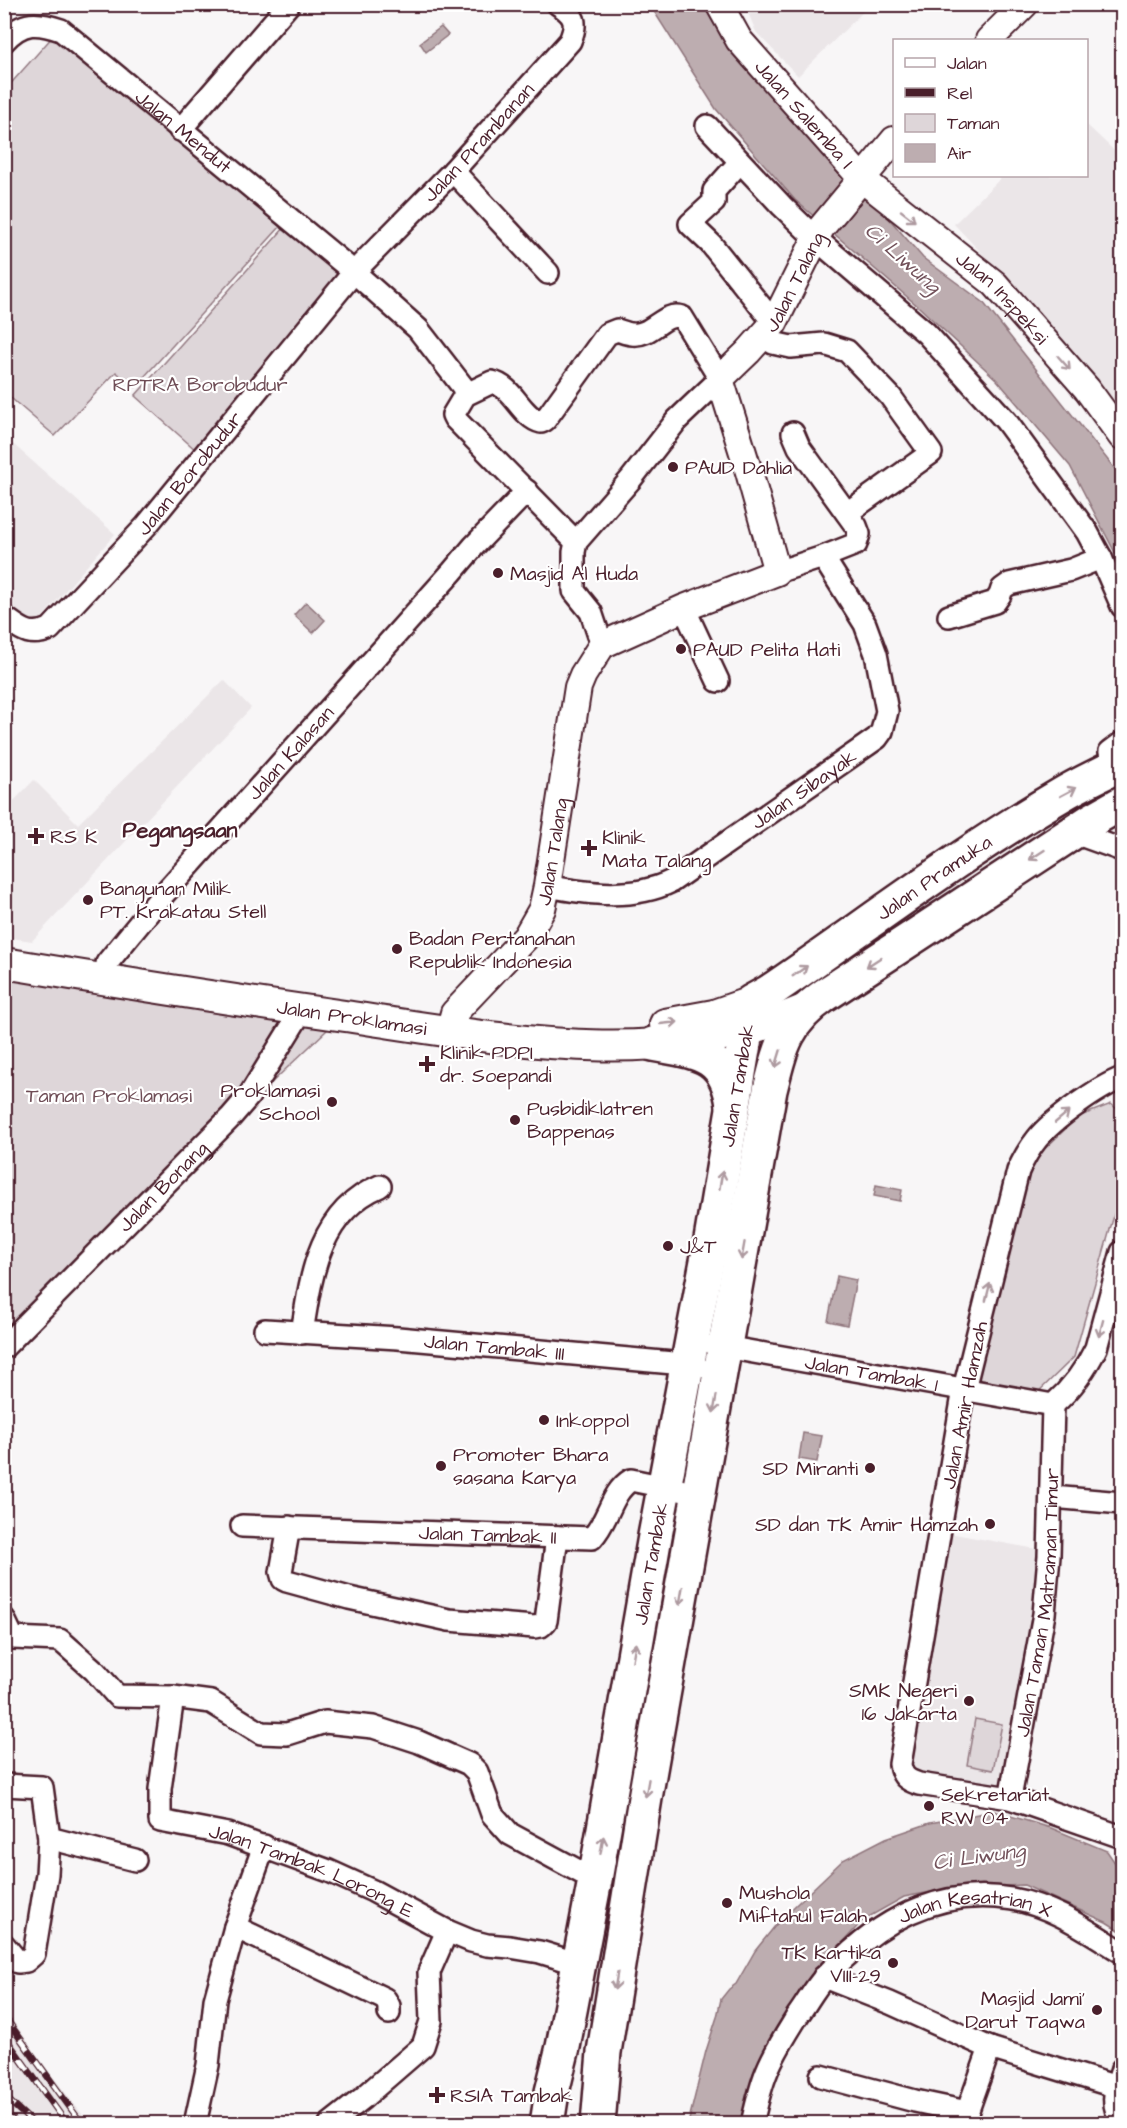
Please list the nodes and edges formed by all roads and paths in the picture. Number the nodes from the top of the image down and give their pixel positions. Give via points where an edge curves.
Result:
1 (289, 4) edge
2 (558, 4) edge
3 (719, 4) edge
4 (1025, 4) edge
5 (990, 39) edge
6 (4, 41) edge
7 (707, 126) dead end
8 (180, 130) junction
9 (893, 141) edge
10 (740, 162) junction
11 (453, 171) junction
12 (861, 180) junction
13 (818, 233) junction
14 (354, 272) junction
15 (548, 273) dead end
16 (768, 329) junction
17 (720, 379) junction
18 (465, 395) junction
19 (793, 434) dead end
20 (1122, 437) edge
21 (527, 491) junction
22 (847, 513) junction
23 (576, 542) junction
24 (824, 557) junction
25 (1101, 558) junction
26 (777, 572) junction
27 (1122, 606) edge
28 (684, 608) junction
29 (949, 616) dead end
30 (4, 617) edge
31 (602, 645) junction
32 (718, 681) dead end
33 (1120, 758) edge
34 (1122, 803) edge
35 (1072, 832) junction
36 (1122, 850) edge
37 (547, 886) junction
38 (4, 947) edge
39 (4, 963) edge
40 (107, 963) junction
41 (815, 1002) junction
42 (302, 1010) junction
43 (748, 1016) junction
44 (452, 1022) junction
45 (653, 1044) junction
46 (1122, 1078) edge
47 (733, 1109) junction
48 (380, 1186) dead end
49 (1122, 1252) edge
50 (265, 1330) dead end
51 (302, 1333) junction
52 (4, 1347) edge
53 (689, 1353) junction
54 (724, 1358) junction
55 (964, 1389) junction
56 (1053, 1405) junction
57 (665, 1486) junction
58 (699, 1494) junction
59 (1052, 1497) junction
60 (1122, 1503) edge
61 (242, 1526) dead end
62 (289, 1527) junction
63 (556, 1537) junction
64 (4, 1619) edge
65 (173, 1697) junction
66 (4, 1785) edge
67 (1010, 1798) junction
68 (1122, 1837) edge
69 (49, 1838) junction
70 (264, 1846) junction
71 (135, 1860) dead end
72 (596, 1880) junction
73 (235, 1927) junction
74 (447, 1931) junction
75 (4, 1945) edge
76 (1122, 1952) edge
77 (579, 1964) junction
78 (824, 1977) junction
79 (389, 2013) dead end
80 (563, 2046) junction
81 (990, 2048) junction
82 (604, 2052) junction
83 (821, 2076) dead end
84 (1120, 2078) edge
85 (552, 2092) junction
86 (599, 2114) edge
87 (965, 2118) edge
88 (1122, 2121) edge
89 (195, 2124) edge
90 (330, 2124) edge
91 (547, 2124) edge
92 (752, 2124) edge

1 - 8 street
2 - 11 street, Jalan Prambanan via 574,20 570,41
3 - 12 street, Jalan Salemba I via 739,40
4 - 5 street
6 - 8 street, Jalan Mendut via 25,26 42,23 61,30
7 - 10 street
8 - 14 street, Jalan Mendut
9 - 12 street, Jalan Salemba I
10 - 13 street
10 - 16 street via 714,191 714,202 690,224 711,244
11 - 14 street, Jalan Prambanan
11 - 15 street
12 - 13 street, Jalan Talang
12 -> 20 street, Jalan Inspeksi via 995,284 1087,388
13 - 16 street, Jalan Talang
13 - 25 street via 926,333 1006,421 1087,532
14 - 18 street, Jalan Mendut via 418,328
14 - 30 street, Jalan Borobudur via 146,526 50,629 37,634 25,631
16 - 17 street, Jalan Talang
16 - 22 street via 773,343 791,347 824,344 847,351 890,396 931,453
17 - 18 street via 682,317 676,315 644,333 632,335 617,330 607,334 541,422 496,383
17 - 23 street, Jalan Talang via 677,420
17 - 26 street
18 - 21 street via 454,418
19 - 22 street
21 - 23 street
21 - 40 street, Jalan Kalasan via 168,888
22 - 24 street via 859,534 856,544
23 - 31 street via 574,591 591,612
24 - 26 street
24 - 37 street, Jalan Sibayak via 865,624 876,654 887,711 877,738 662,886 635,893 576,892
25 - 27 street
25 - 29 street via 1071,570 1009,584 1002,588 995,602
26 - 28 street
28 - 31 street
28 - 32 street
31 - 37 street, Jalan Talang via 578,687
43 -> 33 main road, Jalan Pramuka via 769,992 882,912
34 - 35 main road, Jalan Pramuka
35 - 36 street
35 -> 41 main road, Jalan Pramuka
37 - 44 street, Jalan Talang via 542,909 526,937
38 - 40 main road, Jalan Proklamasi
39 - 42 main road, Jalan Proklamasi
40 - 44 main road, Jalan Proklamasi
41 - 43 main road, Jalan Proklamasi via 776,1021
41 -> 54 main road, Jalan Tambak via 796,1019 785,1038 772,1080
42 - 44 main road, Jalan Proklamasi
42 - 52 street, Jalan Bonang via 249,1096 230,1118
44 -> 43 main road, Jalan Proklamasi via 632,1026
43 - 45 main road, Jalan Proklamasi via 697,1040
43 - 47 main road, Jalan Tambak
44 - 45 main road, Jalan Proklamasi via 579,1044
45 - 47 main road via 689,1051 713,1062 728,1080
55 -> 46 street, Jalan Amir Hamzah via 1017,1172 1027,1152 1039,1136 1083,1099
53 -> 47 main road, Jalan Tambak
48 - 51 street via 365,1192 328,1231 316,1259
49 -> 56 street via 1096,1348
50 - 51 street, Jalan Tambak III
51 - 53 street, Jalan Tambak III
53 - 54 street, Jalan Tambak 1
53 - 57 main road, Jalan Tambak
54 - 55 street, Jalan Tambak 1
54 -> 58 main road, Jalan Tambak
55 - 56 street, Jalan Tambak 1
55 - 67 street, Jalan Amir Hamzah via 900,1764 907,1780 919,1784
56 - 59 street, Jalan Taman Matraman Timur
57 - 58 street, Jalan Tambak II
57 - 63 street, Jalan Tambak II via 631,1480 620,1486 601,1528 592,1538
72 -> 57 main road, Jalan Tambak
58 -> 82 main road, Jalan Tambak
59 - 60 street
59 - 67 street, Jalan Taman Matraman Timur via 1044,1614
61 - 62 street, Jalan Tambak II
62 - 63 street, Jalan Tambak II
62 - 63 street via 281,1572 287,1581 449,1620 534,1627 546,1621
64 - 65 street via 13,1638 60,1640 115,1695
65 - 70 street, Jalan Tambak Lorong E via 159,1820
65 - 72 street via 210,1702 261,1733 287,1734 324,1722 373,1727 419,1742 469,1764 477,1772 492,1814 510,1834
66 - 69 street via 42,1787
67 - 68 street
69 - 71 street
69 - 75 street via 48,1874 34,1954 18,1962
70 - 73 street
70 - 74 street, Jalan Tambak Lorong E via 373,1891
72 - 77 main road, Jalan Tambak
73 - 79 street via 385,1999
73 - 89 street via 214,2000 208,2065
74 - 77 street, Jalan Tambak Lorong E via 479,1943 540,1952
74 - 90 street via 429,1972 431,2021 423,2046
76 - 78 street, Jalan Kesatrian X via 1077,1923 1038,1906 983,1896 954,1898 888,1922
77 - 80 main road, Jalan Tambak
78 - 81 street
78 - 92 street, Jalan Kesatrian X via 767,2071
80 - 82 main road via 584,2059
80 - 85 main road, Jalan Tambak
81 - 84 street
81 - 87 street
82 - 86 main road, Jalan Tambak
83 - 87 street
84 - 88 street via 1114,2094 1115,2109
85 - 86 main road via 573,2089 591,2095
85 - 91 main road, Jalan Tambak

